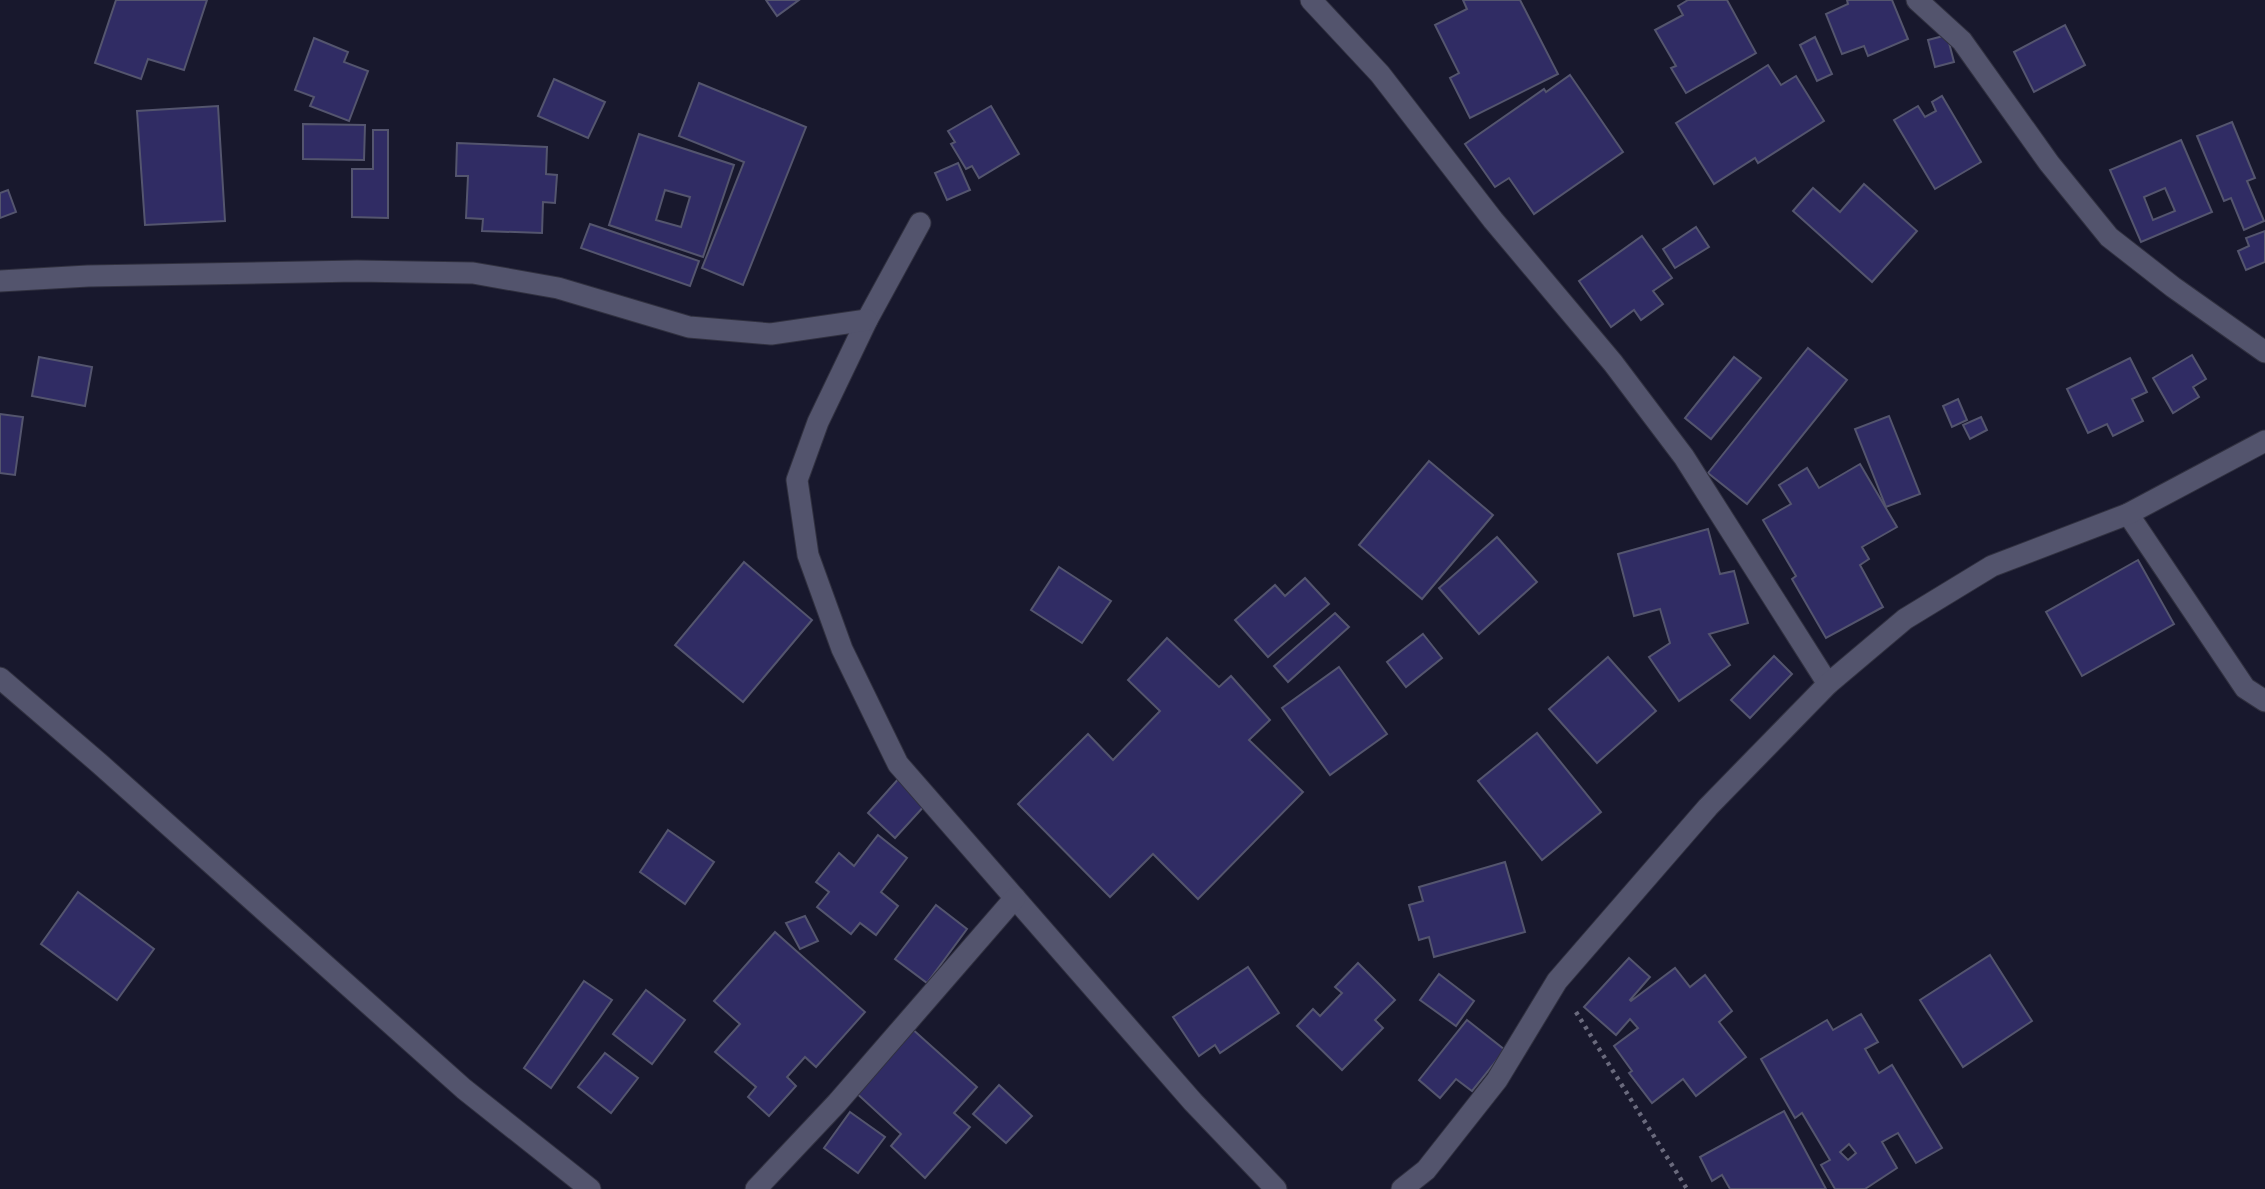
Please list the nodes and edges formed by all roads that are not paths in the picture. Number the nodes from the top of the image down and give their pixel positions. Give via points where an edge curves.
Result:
1 (1311, 0) edge
2 (1917, 0) edge
3 (920, 223) dead end
4 (0, 281) edge
5 (867, 320) junction
6 (2265, 352) edge
7 (2265, 442) edge
8 (2128, 514) junction
9 (0, 678) edge
10 (1828, 684) junction
11 (2265, 701) edge
12 (1015, 898) junction
13 (590, 1189) edge
14 (756, 1189) edge
15 (1276, 1189) edge
16 (1402, 1189) edge

1 - 10 street via 1380,74 1493,220 1613,363 1684,457
2 - 6 street via 1962,41 2049,163 2109,237
3 - 5 street
4 - 5 street via 357,271 473,273 558,288 689,327 771,334
5 - 12 street via 818,422 797,480 808,555 842,649 898,764
7 - 8 street
8 - 10 street via 1992,566 1905,620
8 - 11 street via 2245,688
9 - 13 street via 464,1089
10 - 16 street via 1707,807 1557,981 1497,1080 1426,1170
12 - 14 street
12 - 15 street via 1193,1102

